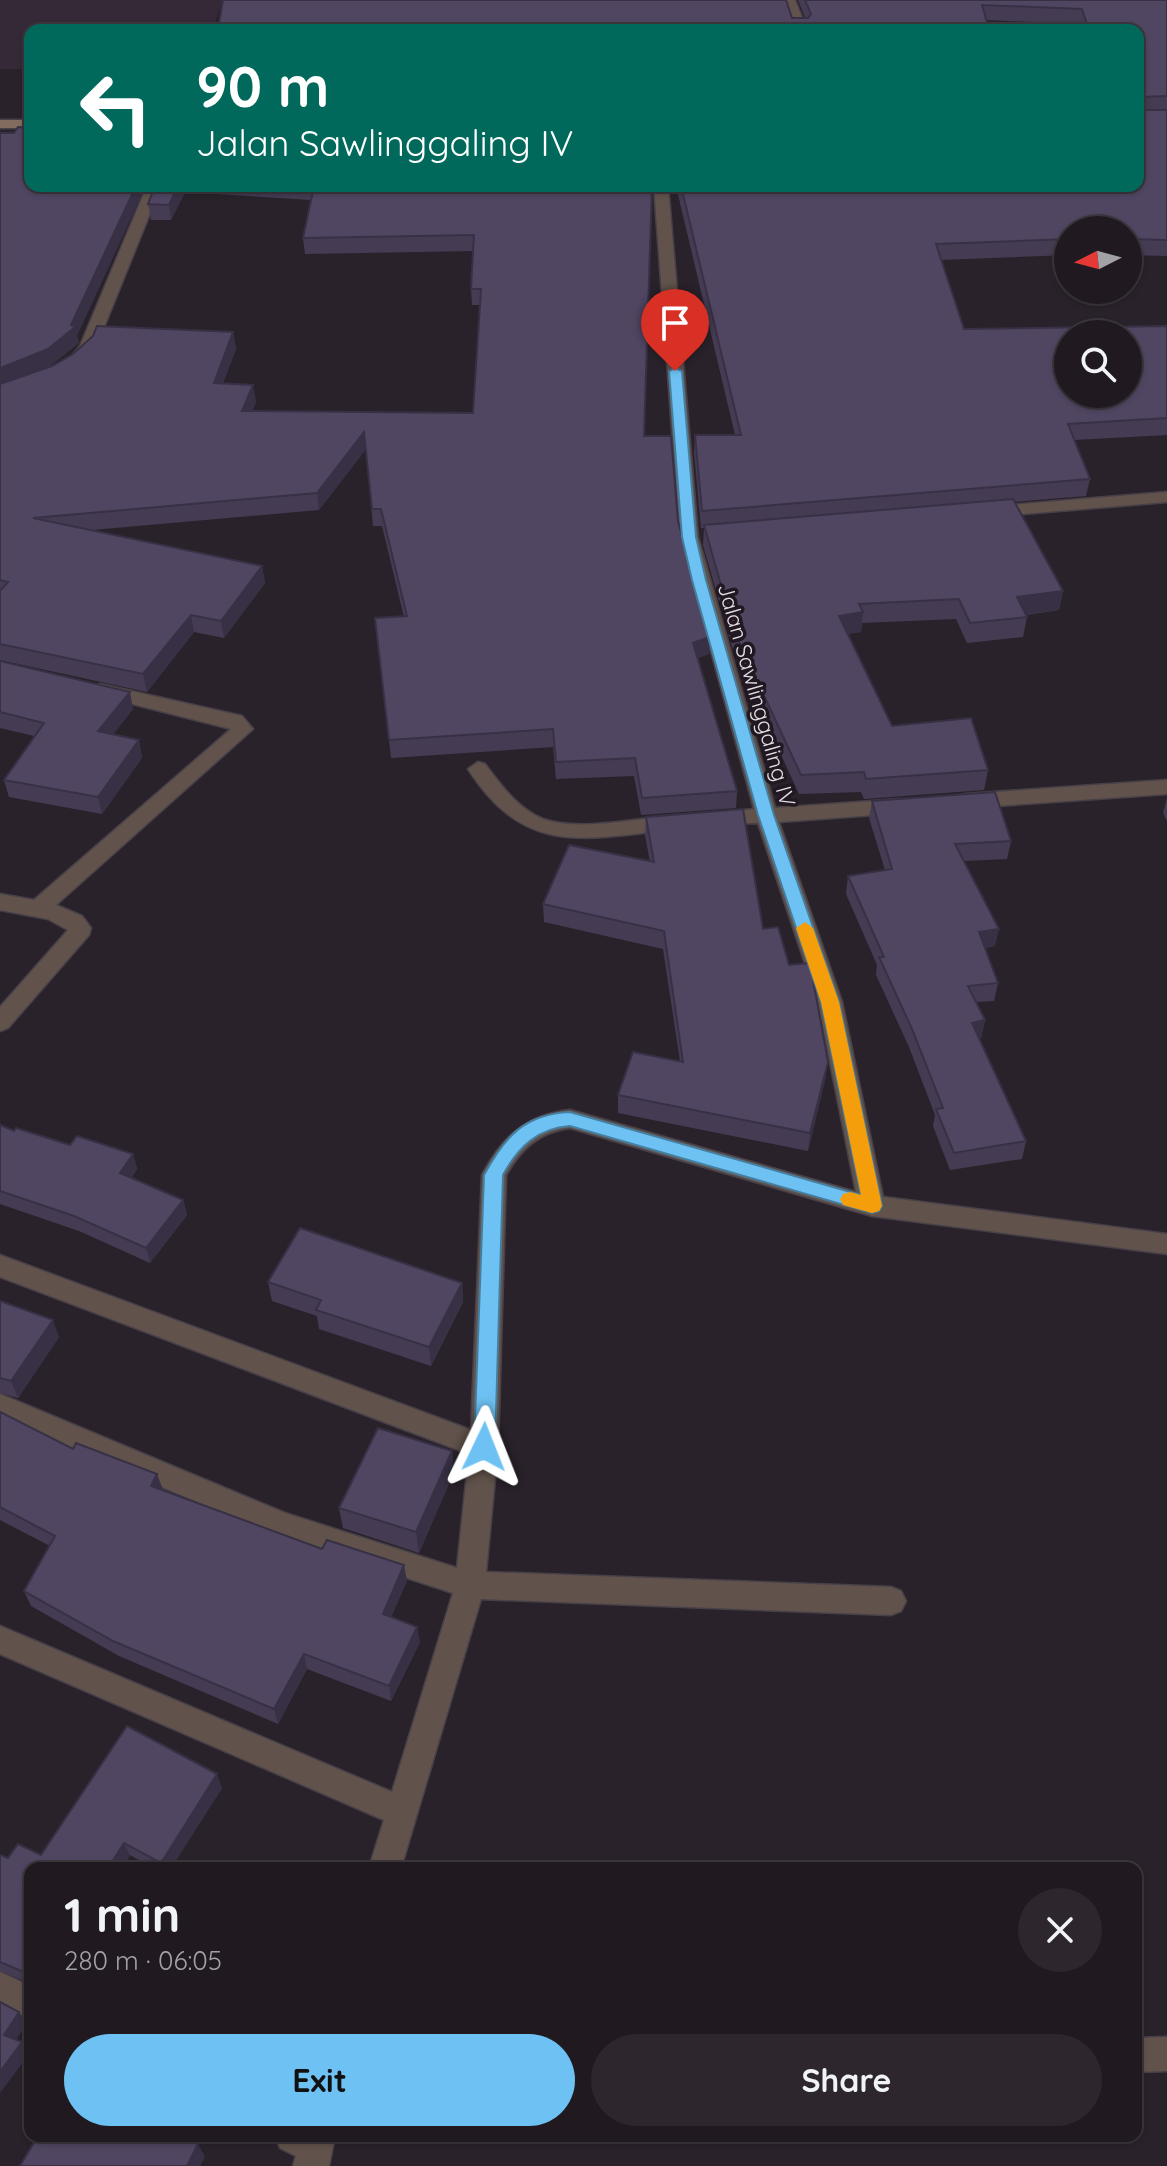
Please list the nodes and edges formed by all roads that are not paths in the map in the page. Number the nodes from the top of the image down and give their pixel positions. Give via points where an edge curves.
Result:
1 (789, 0) edge
2 (798, 24) edge
3 (0, 124) edge
4 (24, 124) edge
5 (152, 192) edge
6 (662, 192) edge
7 (60, 372) edge
8 (1167, 497) edge
9 (976, 513) edge
10 (75, 684) edge
11 (478, 769) dead end
12 (1167, 787) edge
13 (952, 802) edge
14 (921, 804) edge
15 (766, 815) junction
16 (0, 902) edge
17 (45, 911) junction
18 (0, 1022) edge
19 (872, 1206) junction
20 (1167, 1244) edge
21 (0, 1266) edge
22 (0, 1406) edge
23 (484, 1447) junction
24 (470, 1585) junction
25 (891, 1601) dead end
26 (0, 1640) edge
27 (404, 1813) junction
28 (387, 1862) edge
29 (0, 1989) edge
30 (24, 2001) edge
31 (1167, 2054) edge
32 (1142, 2055) edge

1 - 2 street
3 - 4 main road
5 - 7 street via 88,347
6 - 15 street, Jalan Sawlinggaling IV via 697,537
8 - 9 street
10 - 17 street via 235,721 243,729
11 - 15 street via 503,800 535,823 569,830
12 - 13 street
14 - 15 street
15 - 19 street, Jalan Sawlinggaling IV via 830,1002
16 - 17 street
17 - 18 street via 76,922 78,935
19 - 20 street
19 - 23 street via 570,1119 548,1120 530,1130 507,1151 494,1175
21 - 23 street
22 - 24 street via 280,1524
23 - 24 street
24 - 25 street
24 - 27 street
26 - 27 street
27 - 28 street
29 - 30 street
31 - 32 street

